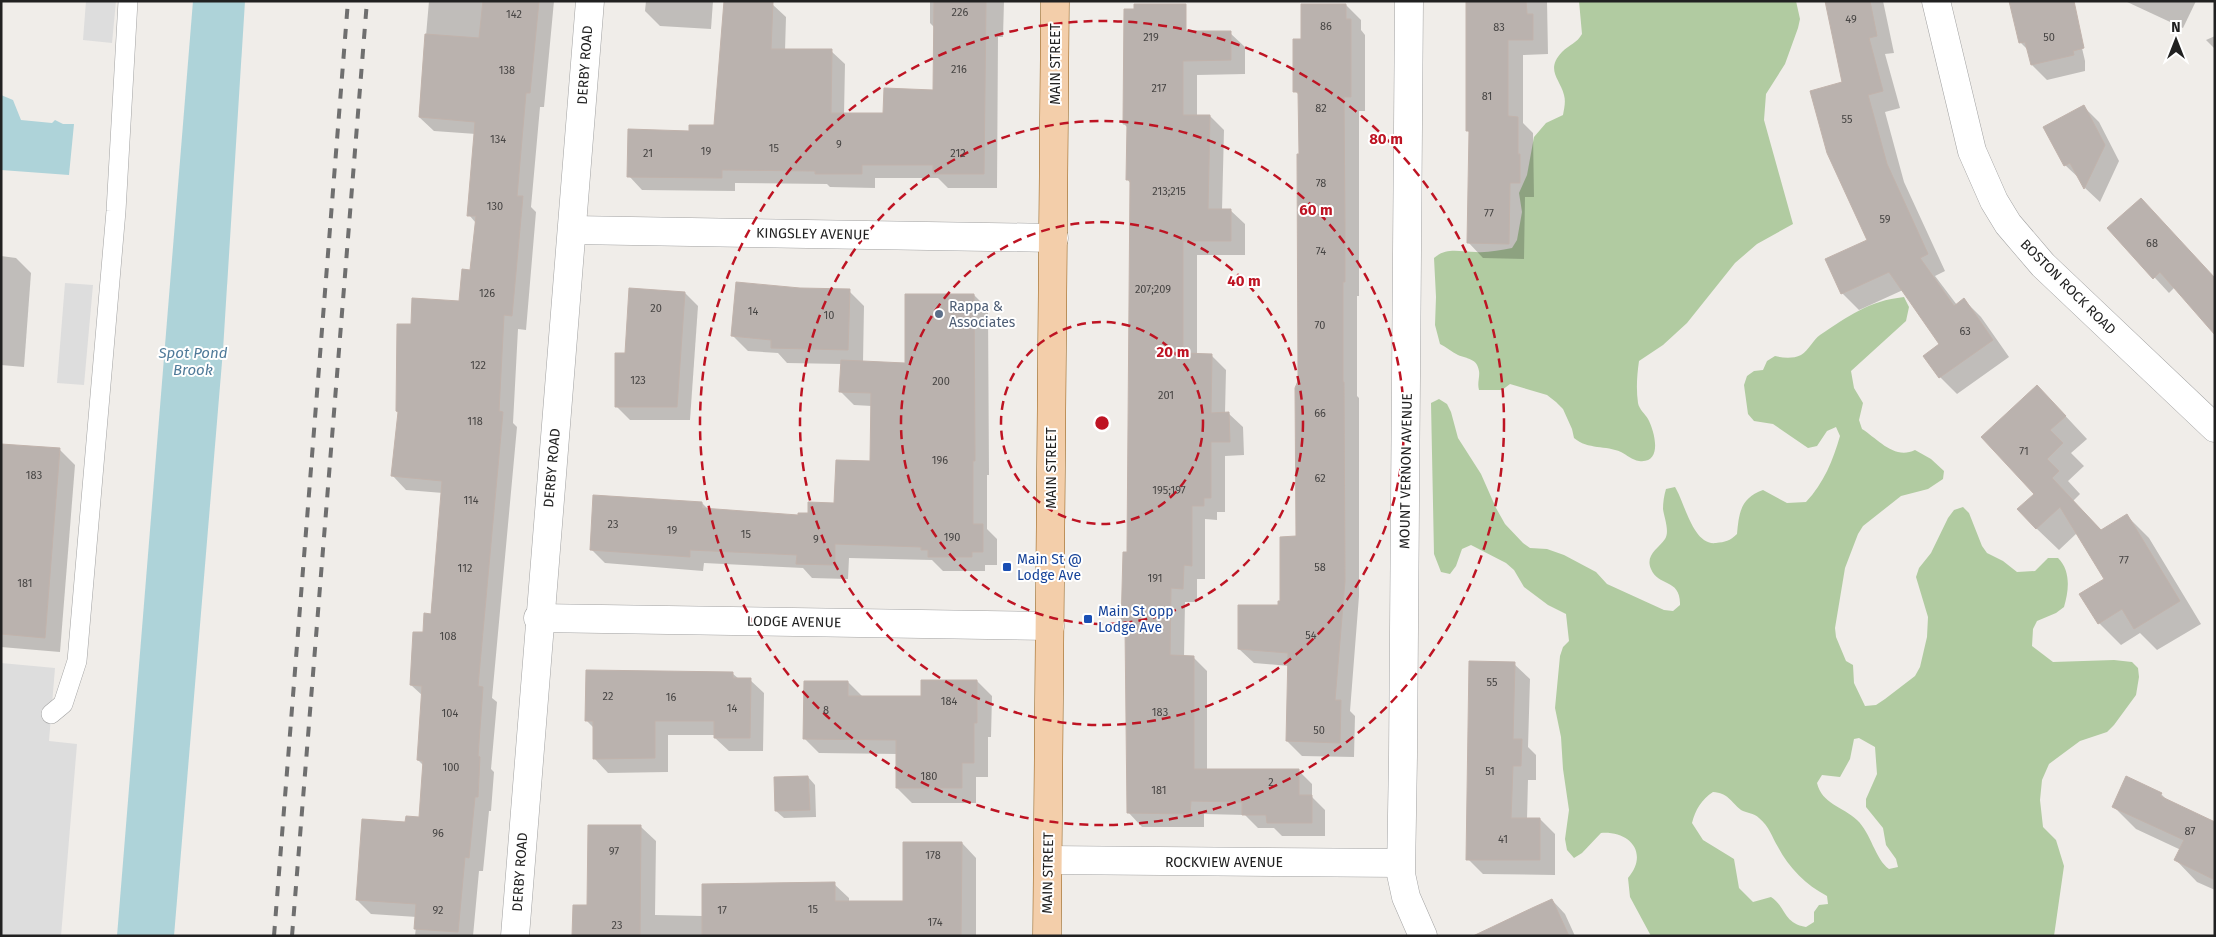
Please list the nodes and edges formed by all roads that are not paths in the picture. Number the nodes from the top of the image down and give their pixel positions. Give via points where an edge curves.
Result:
1 (128, 1) edge
2 (590, 1) edge
3 (1056, 1) edge
4 (1409, 1) edge
5 (1936, 1) edge
6 (573, 230) junction
7 (1054, 238) junction
8 (2215, 428) edge
9 (538, 618) junction
10 (1050, 626) junction
11 (51, 714) dead end
12 (1048, 860) junction
13 (1400, 863) junction
14 (515, 936) edge
15 (1047, 936) edge
16 (1423, 936) edge

1 - 11 lane via 116,211 77,661 63,704
2 - 6 street, DERBY ROAD
3 - 7 main road, MAIN STREET
4 - 13 street, MOUNT VERNON AVENUE
5 - 8 street, BOSTON ROCK ROAD via 1972,152 2008,224 2043,265
6 - 7 street, KINGSLEY AVENUE
6 - 9 street, DERBY ROAD
7 - 10 main road, MAIN STREET
9 - 10 street, LODGE AVENUE
9 - 14 street, DERBY ROAD
10 - 12 main road, MAIN STREET
12 - 13 street, ROCKVIEW AVENUE
12 - 15 main road, MAIN STREET
13 - 16 street, MOUNT VERNON AVENUE via 1406,897

